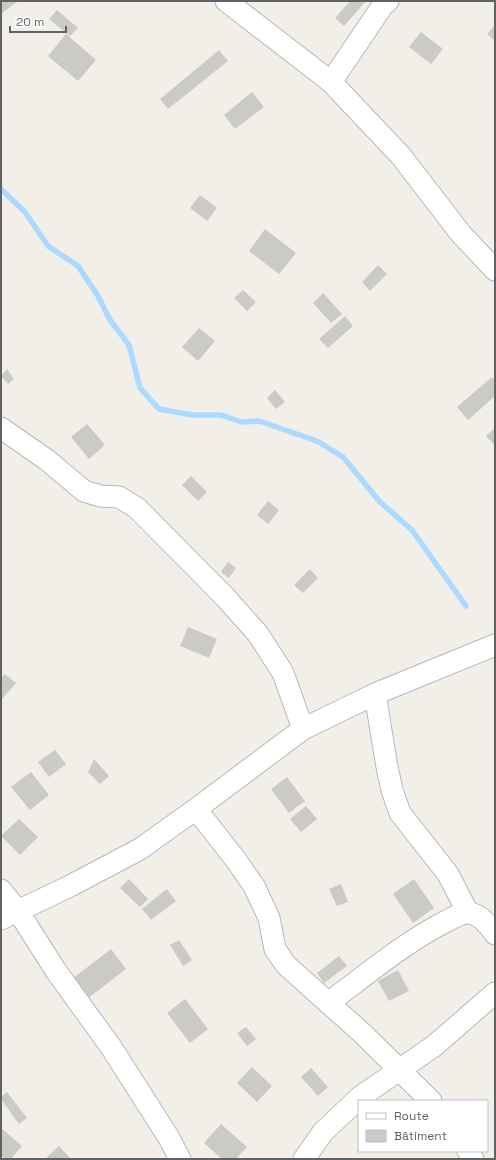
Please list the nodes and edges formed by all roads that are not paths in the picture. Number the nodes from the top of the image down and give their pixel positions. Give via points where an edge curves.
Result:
1 (226, 1) edge
2 (388, 1) edge
3 (331, 82) junction
4 (495, 270) edge
5 (1, 428) edge
6 (495, 644) edge
7 (375, 694) junction
8 (303, 729) junction
9 (196, 809) junction
10 (1, 890) edge
11 (468, 913) junction
12 (9, 915) edge
13 (495, 934) edge
14 (495, 993) edge
15 (328, 1003) junction
16 (399, 1069) junction
17 (430, 1100) edge
18 (180, 1159) edge
19 (304, 1159) edge

1 - 3 street
2 - 3 street
3 - 4 street via 401,156 461,234
5 - 8 street via 47,460 84,491 100,496 119,497 137,508 258,634 283,673
6 - 7 street
7 - 8 street
7 - 11 street via 387,767 400,813 448,874
8 - 9 street
9 - 12 street via 140,849
9 - 15 street via 254,886 269,918 275,949 286,965
10 - 12 street
11 - 13 street via 480,917
11 - 15 street via 436,927 395,952
12 - 18 street via 56,971 111,1046
14 - 16 street via 434,1046
15 - 16 street
16 - 17 street
16 - 19 street via 341,1114 323,1132

